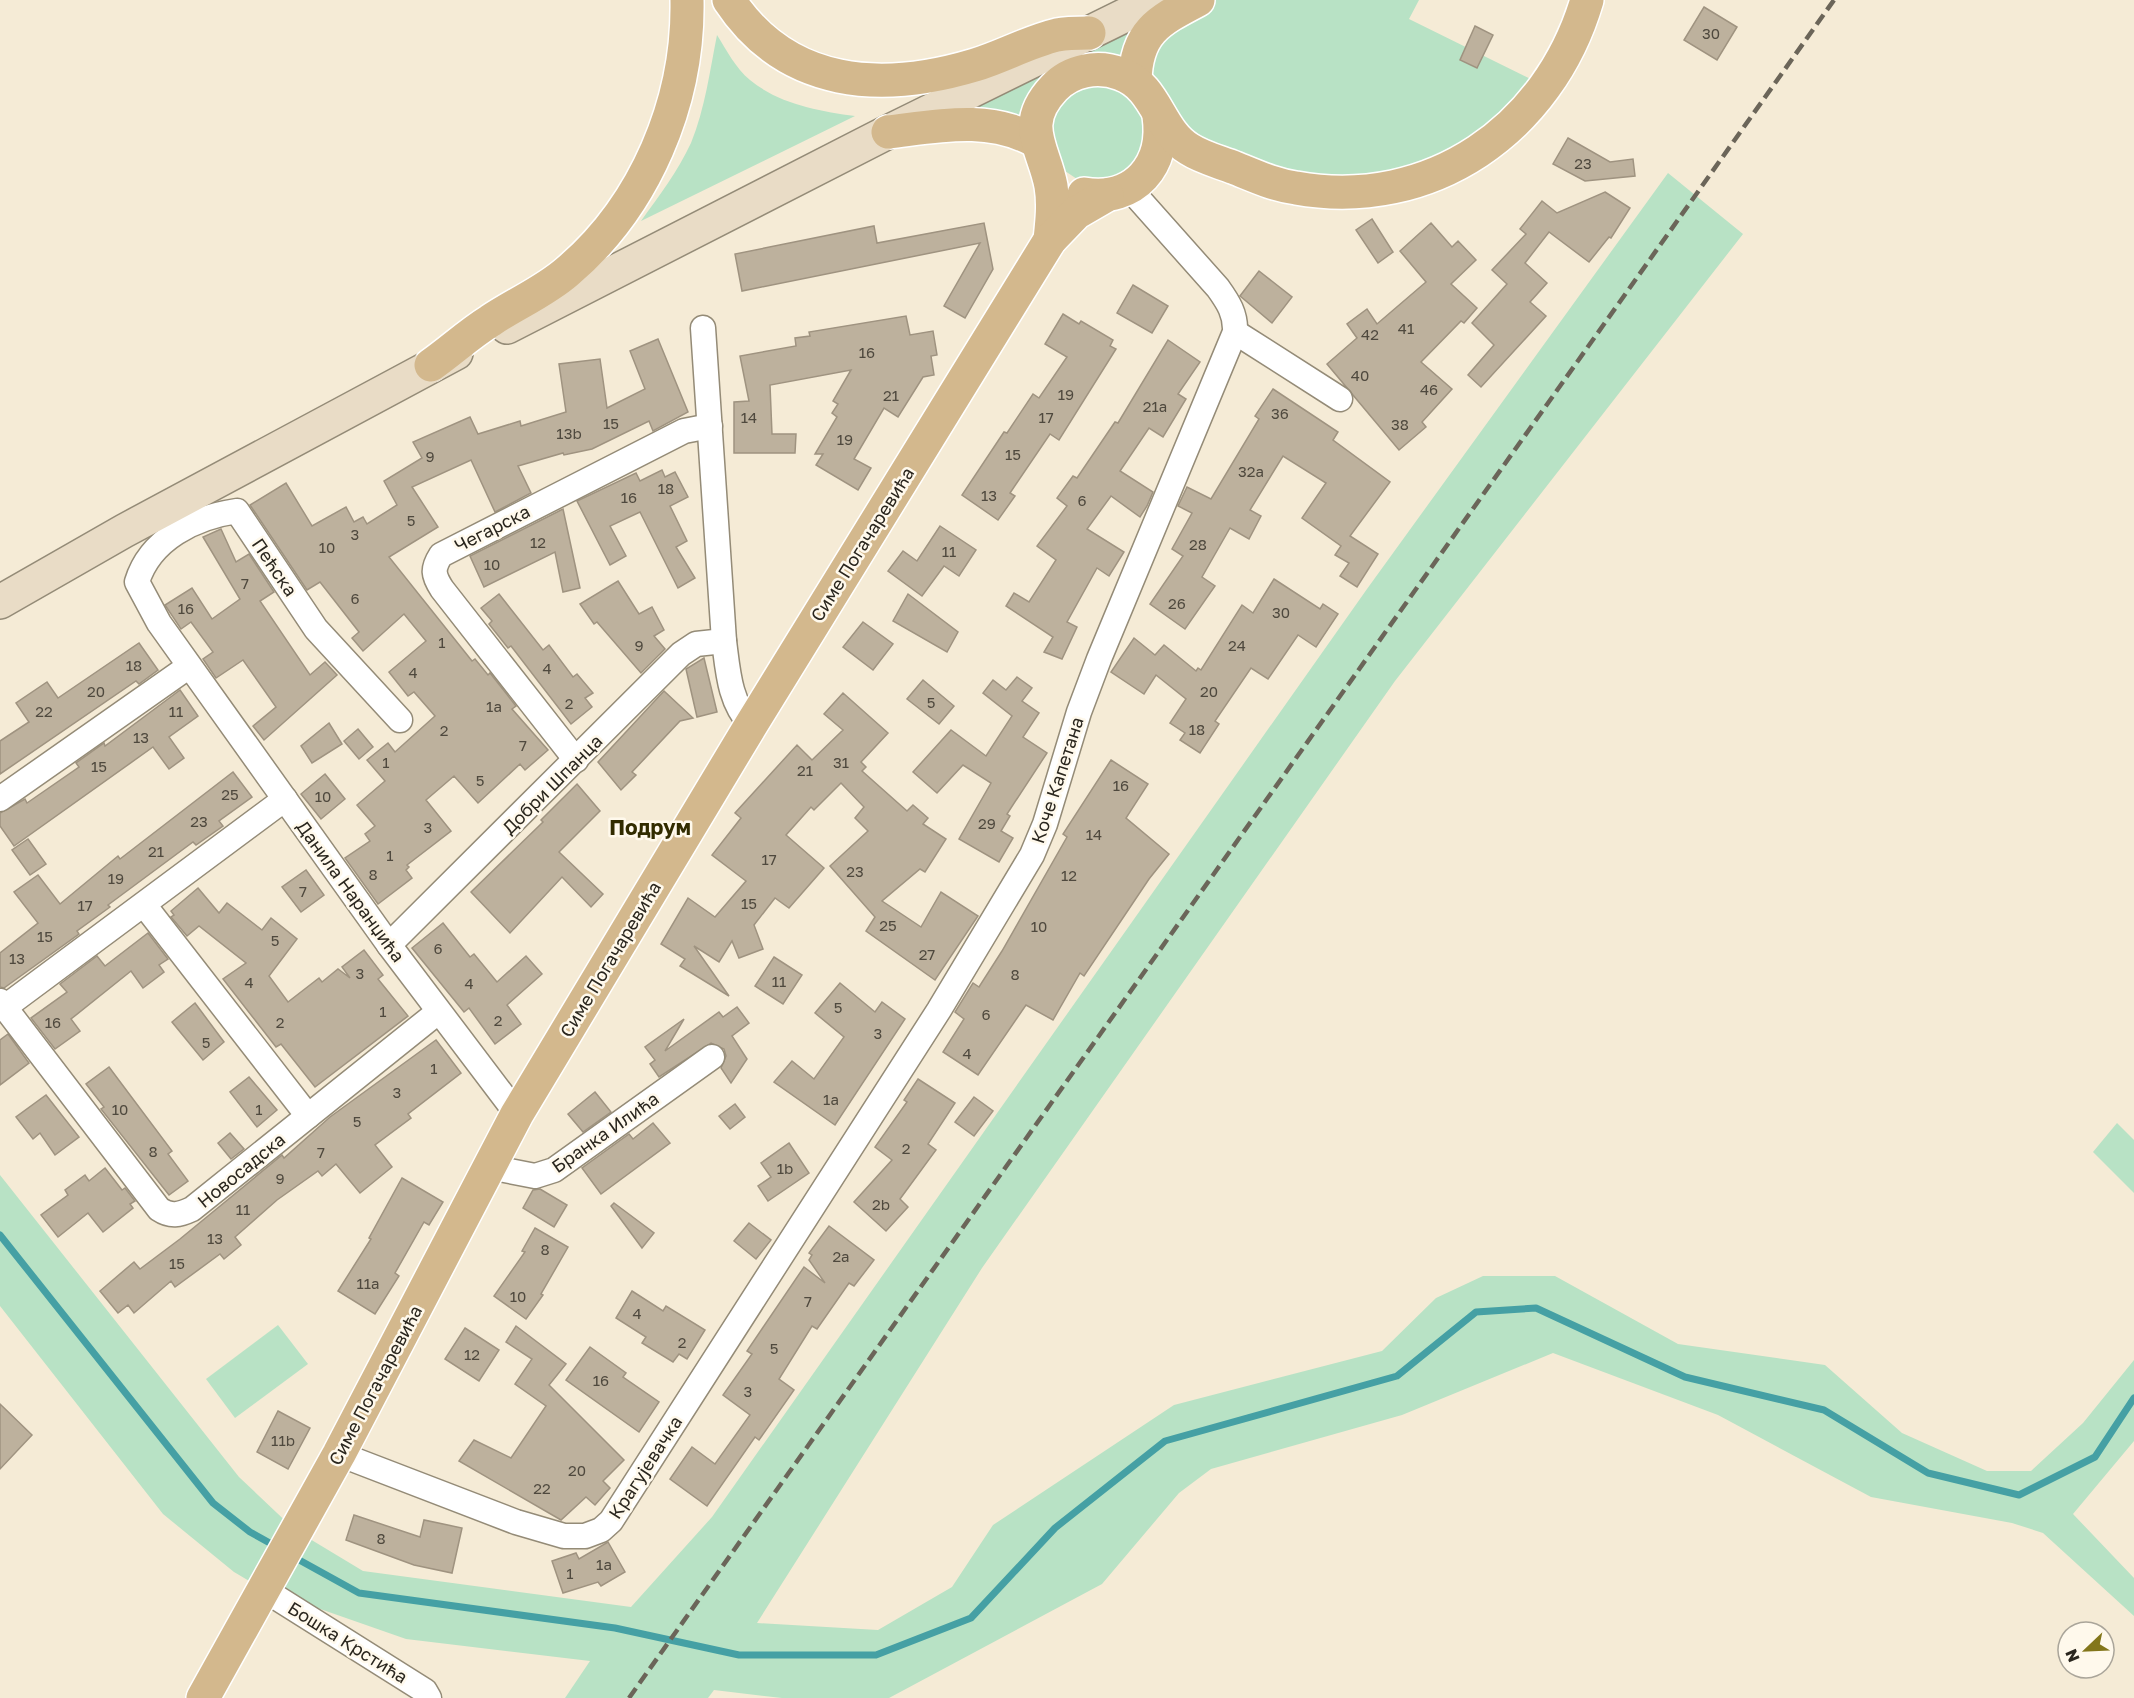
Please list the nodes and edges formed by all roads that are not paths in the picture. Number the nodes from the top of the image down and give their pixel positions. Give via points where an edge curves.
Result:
1 (687, 0) edge
2 (729, 0) edge
3 (1156, 0) edge
4 (1198, 0) edge
5 (1587, 0) edge
6 (1089, 33) junction
7 (1135, 81) junction
8 (1159, 117) junction
9 (888, 132) junction
10 (1040, 153) junction
11 (1203, 156) junction
12 (1129, 183) junction
13 (1050, 240) junction
14 (703, 328) dead end
15 (1235, 332) junction
16 (431, 365) junction
17 (1340, 399) dead end
18 (710, 426) junction
19 (137, 582) joint
20 (0, 602) edge
21 (724, 641) junction
22 (188, 667) junction
23 (400, 720) dead end
24 (751, 725) junction
25 (576, 760) junction
26 (0, 799) edge
27 (285, 799) junction
28 (145, 906) junction
29 (390, 945) junction
30 (3, 1004) edge
31 (438, 1012) junction
32 (712, 1057) dead end
33 (517, 1114) junction
34 (308, 1116) junction
35 (489, 1167) junction
36 (780, 1259) joint
37 (339, 1454) junction
38 (266, 1583) junction
39 (204, 1698) edge
40 (429, 1698) edge

1 - 16 main road via 677,96 656,151 617,218 566,273
2 - 6 main road via 750,29 766,42 810,68 853,80 911,79 975,65 1058,34
3 - 6 main road
4 - 7 main road via 1155,25 1144,38 1135,65
5 - 11 main road, Симе Погачаревића via 1567,55 1536,101 1497,139 1436,174 1370,191 1319,191 1275,184
6 - 9 main road
7 - 8 main road, Симе Погачаревића via 1150,97
7 - 10 main road, Симе Погачаревића via 1108,70 1079,72 1066,78 1050,93 1039,112
8 - 11 main road, Симе Погачаревића via 1177,140
8 - 12 main road, Симе Погачаревића via 1160,143
9 - 10 main road via 980,123 1010,128
9 - 16 main road
10 - 12 main road via 1052,175 1089,195
10 - 13 main road, Симе Погачаревића via 1053,202
11 - 12 main road, Симе Погачаревића via 1181,155
12 - 13 main road, Симе Погачаревића via 1076,213
12 - 15 street via 1218,288 1229,304
13 - 24 main road, Симе Погачаревића
14 - 18 street
15 - 17 street
15 - 36 street, Коче Капетана via 1106,640 1032,855 939,1010
16 - 20 main road
18 - 21 street
18 - 25 street, Чегарска via 684,431 441,555 434,565 434,576 442,589
19 - 22 street, Данила Наранџића
19 - 23 street, Пећска via 152,550 163,541 205,519 237,511 316,629
21 - 24 street via 730,689 738,709
21 - 25 street, Добри Шпанца via 696,644 681,654
22 - 26 street
22 - 27 street, Данила Наранџића
24 - 33 main road, Симе Погачаревића
25 - 29 street, Добри Шпанца
27 - 28 street
27 - 29 street, Данила Наранџића
28 - 30 street
28 - 34 street
29 - 31 street, Данила Наранџића
30 - 34 street, Новосадска via 168,1216 192,1209
31 - 33 street, Данила Наранџића
31 - 34 street, Новосадска
32 - 35 street, Бранка Илића via 554,1170 535,1176
33 - 35 main road, Симе Погачаревића
35 - 37 main road, Симе Погачаревића
36 - 37 street, Крагујевачка via 611,1521 601,1530 585,1536 564,1536 516,1522
37 - 38 main road, Симе Погачаревића
38 - 39 main road, Симе Погачаревића
38 - 40 street, Бошка Крстића via 425,1690

